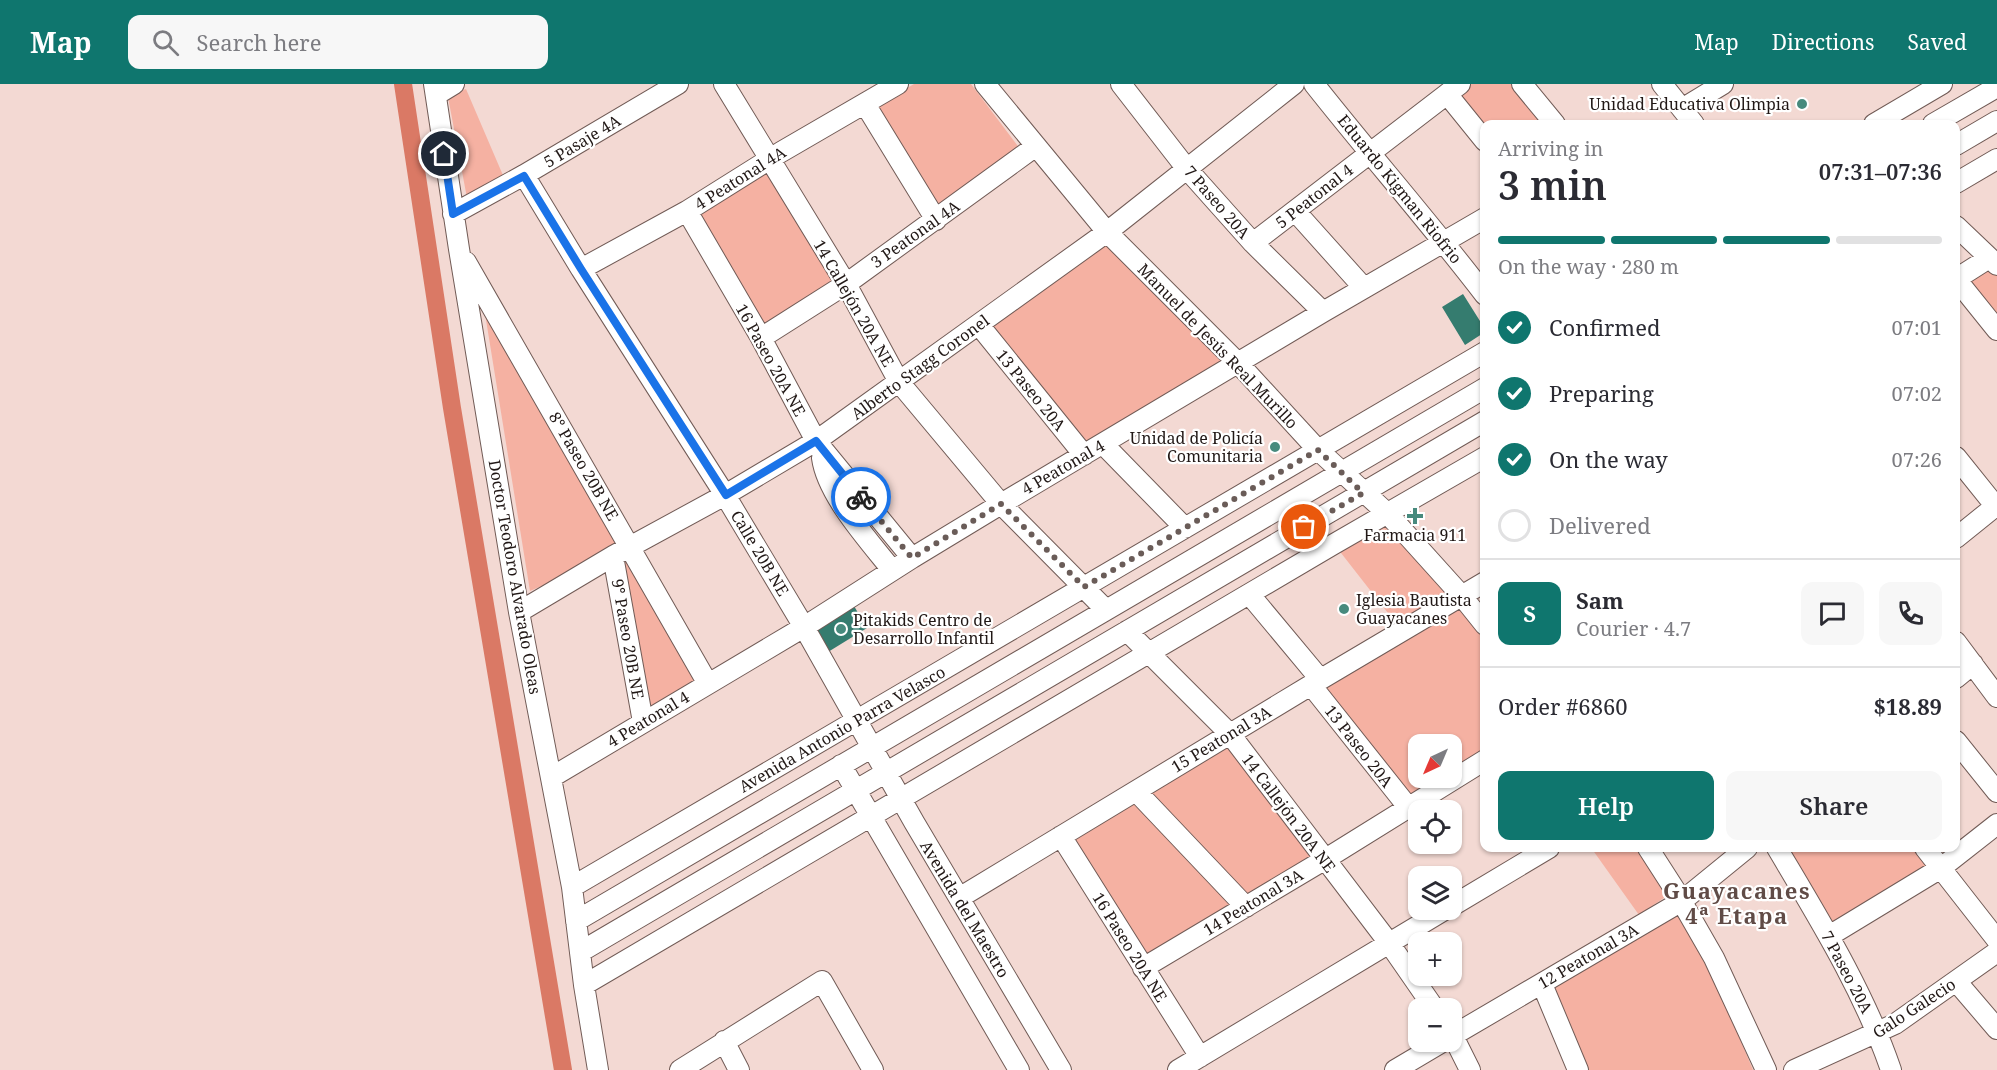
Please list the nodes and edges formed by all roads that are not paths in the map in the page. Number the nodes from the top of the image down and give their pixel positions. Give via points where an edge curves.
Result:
1 (454, 84) edge
2 (678, 84) edge
3 (724, 84) edge
4 (898, 84) edge
5 (986, 84) edge
6 (1121, 84) edge
7 (1294, 84) edge
8 (1314, 84) edge
9 (1522, 84) edge
10 (1662, 84) edge
11 (1723, 84) edge
12 (1942, 84) edge
13 (1997, 87) edge
14 (435, 89) edge
15 (1454, 89) edge
16 (865, 104) junction
17 (1688, 117) edge
18 (1552, 120) edge
19 (1881, 120) edge
20 (1940, 120) edge
21 (1996, 123) edge
22 (1480, 133) edge
23 (1960, 143) edge
24 (1036, 146) junction
25 (1369, 154) junction
26 (1997, 159) edge
27 (770, 161) junction
28 (1186, 169) junction
29 (524, 176) junction
30 (1960, 181) edge
31 (687, 211) junction
32 (1295, 211) junction
33 (453, 214) junction
34 (936, 220) junction
35 (1480, 221) edge
36 (1960, 230) edge
37 (1107, 232) junction
38 (1444, 242) junction
39 (1253, 243) junction
40 (459, 249) junction
41 (1993, 261) edge
42 (581, 269) junction
43 (1960, 277) edge
44 (846, 284) junction
45 (1960, 284) edge
46 (1364, 288) junction
47 (1480, 289) edge
48 (1323, 312) junction
49 (979, 325) junction
50 (1997, 330) edge
51 (761, 338) junction
52 (1480, 355) edge
53 (1238, 363) junction
54 (899, 382) junction
55 (1480, 391) edge
56 (1480, 424) edge
57 (1103, 444) junction
58 (818, 445) junction
59 (1318, 450) junction
60 (1084, 455) junction
61 (1480, 460) edge
62 (1960, 462) edge
63 (1341, 472) junction
64 (1363, 493) junction
65 (726, 495) junction
66 (1001, 504) junction
67 (1997, 507) edge
68 (1388, 514) junction
69 (1185, 528) junction
70 (1960, 534) edge
71 (622, 552) junction
72 (912, 558) junction
73 (892, 570) junction
74 (1480, 585) edge
75 (1084, 587) junction
76 (1250, 595) junction
77 (1461, 595) junction
78 (1106, 610) junction
79 (519, 612) junction
80 (1480, 620) edge
81 (804, 627) junction
82 (1127, 632) junction
83 (1960, 648) edge
84 (1149, 654) junction
85 (1972, 664) junction
86 (1960, 674) edge
87 (1315, 682) junction
88 (708, 684) junction
89 (1997, 697) edge
90 (856, 720) junction
91 (643, 722) junction
92 (1230, 734) junction
93 (1960, 746) edge
94 (872, 747) junction
95 (1480, 762) edge
96 (841, 765) junction
97 (886, 772) junction
98 (552, 777) junction
99 (1136, 790) junction
100 (855, 791) junction
101 (1997, 792) edge
102 (901, 800) junction
103 (1419, 800) edge
104 (1408, 807) joint
105 (871, 818) junction
106 (1997, 824) edge
107 (1060, 836) junction
108 (1543, 852) edge
109 (1651, 852) edge
110 (1742, 852) edge
111 (1779, 852) edge
112 (1928, 852) edge
113 (1324, 860) junction
114 (1941, 868) junction
115 (572, 887) junction
116 (959, 898) junction
117 (1462, 900) edge
118 (1682, 901) junction
119 (1246, 907) junction
120 (1428, 920) edge
121 (576, 921) junction
122 (1829, 936) junction
123 (1997, 940) edge
124 (1389, 943) junction
125 (580, 952) junction
126 (1997, 952) edge
127 (1143, 968) junction
128 (1956, 981) junction
129 (1542, 984) junction
130 (584, 985) junction
131 (1427, 998) edge
132 (1997, 1029) edge
133 (1462, 1030) edge
134 (1878, 1032) junction
135 (724, 1041) junction
136 (1425, 1052) edge
137 (1459, 1052) edge
138 (1200, 1057) junction
139 (598, 1070) edge
140 (680, 1070) edge
141 (739, 1070) edge
142 (873, 1070) edge
143 (1019, 1070) edge
144 (1061, 1070) edge
145 (1178, 1070) edge
146 (1395, 1070) edge
147 (1470, 1070) edge
148 (1578, 1070) edge
149 (1766, 1070) edge
150 (1794, 1070) edge
151 (1891, 1070) edge

1 - 14 street
2 - 29 street, 5 Pasaje 4A
3 - 27 street, 14 Callejón 20A NE
4 - 16 street, 4 Peatonal 4A
5 - 24 street, Manuel de Jesús Real Murillo
6 - 28 street, 7 Paseo 20A
7 - 28 street, Alberto Stagg Coronel
8 - 25 street, Eduardo Kigman Riofrio
9 - 18 street
10 - 17 street
11 - 17 street
12 - 19 street
13 - 20 street
14 - 33 street, Doctor Teodoro Alvarado Oleas
15 - 22 street
15 - 25 street, 5 Peatonal 4
16 - 27 street, 4 Peatonal 4A
16 - 34 street
21 - 23 street
24 - 34 street, 3 Peatonal 4A
24 - 37 street, Manuel de Jesús Real Murillo
25 - 32 street, 5 Peatonal 4
25 - 38 street, Eduardo Kigman Riofrio
26 - 30 street
27 - 31 street, 4 Peatonal 4A
27 - 44 street, 14 Callejón 20A NE
28 - 37 street, Alberto Stagg Coronel
28 - 39 street, 7 Paseo 20A
29 - 33 street, 5 Pasaje 4A
29 - 42 street, Calle 20B NE
31 - 42 street, 4 Peatonal 4A
31 - 51 street, 16 Paseo 20A NE
32 - 39 street, 5 Peatonal 4
32 - 46 street
33 - 40 street, Doctor Teodoro Alvarado Oleas
34 - 44 street, 3 Peatonal 4A
35 - 38 street, 4 Peatonal 4
36 - 41 street
37 - 49 street, Alberto Stagg Coronel
37 - 53 street, Manuel de Jesús Real Murillo
38 - 46 street, 4 Peatonal 4
38 - 47 street, Eduardo Kigman Riofrio
39 - 48 street, 7 Paseo 20A
40 - 71 street, 8° Paseo 20B NE
40 - 79 street, Doctor Teodoro Alvarado Oleas
41 - 43 street
42 - 65 street, Calle 20B NE
44 - 51 street, 3 Peatonal 4A
44 - 54 street, 14 Callejón 20A NE
45 - 50 street
46 - 48 street, 4 Peatonal 4
48 - 53 street, 4 Peatonal 4
49 - 54 street, Alberto Stagg Coronel
49 - 60 street, 13 Paseo 20A
51 - 58 street, 16 Paseo 20A NE
52 - 59 street, Avenida Antonio Parra Velasco
53 - 57 street, 4 Peatonal 4
53 - 59 street, Manuel de Jesús Real Murillo
54 - 58 street, Alberto Stagg Coronel
54 - 66 street, 14 Callejón 20A NE
55 - 63 street, Avenida Antonio Parra Velasco
56 - 64 street
57 - 60 street, 4 Peatonal 4
57 - 69 street
58 - 65 street, Alberto Stagg Coronel
58 - 72 street, 16 Paseo 20A NE
58 - 73 street via 839,501
59 - 63 street, Manuel de Jesús Real Murillo
59 - 69 street, Avenida Antonio Parra Velasco
60 - 66 street, 4 Peatonal 4
61 - 68 street
62 - 67 street
63 - 64 street, Manuel de Jesús Real Murillo
63 - 78 street, Avenida Antonio Parra Velasco
64 - 68 street, Manuel de Jesús Real Murillo
64 - 82 street
65 - 71 street, Alberto Stagg Coronel
65 - 81 street, Calle 20B NE
66 - 72 street, 4 Peatonal 4
66 - 75 street, 14 Callejón 20A NE
67 - 70 street
68 - 76 street
68 - 77 street, Manuel de Jesús Real Murillo
69 - 75 street, Avenida Antonio Parra Velasco
71 - 79 street, Alberto Stagg Coronel
71 - 88 street, 8° Paseo 20B NE
71 - 91 street, 9° Paseo 20B NE
72 - 73 street, 4 Peatonal 4
73 - 81 street, 4 Peatonal 4
74 - 77 street, 15 Peatonal 3A
75 - 78 street, 14 Callejón 20A NE
75 - 90 street, Avenida Antonio Parra Velasco
76 - 84 street
76 - 87 street, 13 Paseo 20A
77 - 80 street, Manuel de Jesús Real Murillo
77 - 87 street, 15 Peatonal 3A
78 - 94 street, Avenida Antonio Parra Velasco
79 - 98 street, Doctor Teodoro Alvarado Oleas
81 - 88 street, 4 Peatonal 4
81 - 90 street, Calle 20B NE
82 - 84 street, 14 Callejón 20A NE
82 - 97 street
83 - 85 street
84 - 92 street, 14 Callejón 20A NE
84 - 102 street
85 - 86 street
85 - 89 street
87 - 92 street, 15 Peatonal 3A
87 - 104 street, 13 Paseo 20A
88 - 91 street, 4 Peatonal 4
90 - 94 street, Calle 20B NE
90 - 96 street
90 - 115 street, Avenida Antonio Parra Velasco
91 - 98 street, 4 Peatonal 4
92 - 99 street, 15 Peatonal 3A
92 - 113 street, 14 Callejón 20A NE
93 - 101 street
94 - 96 street, Avenida Antonio Parra Velasco
94 - 97 street, Avenida del Maestro
95 - 103 street, 14 Peatonal 3A
96 - 100 street, Avenida del Maestro
96 - 121 street, Avenida Antonio Parra Velasco
97 - 100 street
97 - 102 street, Avenida del Maestro
98 - 115 street, Doctor Teodoro Alvarado Oleas
99 - 107 street, 15 Peatonal 3A
99 - 119 street
100 - 105 street, Avenida del Maestro
100 - 125 street
102 - 105 street
102 - 116 street, Avenida del Maestro
104 - 113 street, 14 Peatonal 3A
105 - 130 street
105 - 143 street, Avenida del Maestro
106 - 114 street
107 - 116 street, 15 Peatonal 3A
107 - 127 street, 16 Paseo 20A NE
108 - 117 street
109 - 118 street
110 - 118 street, 12 Peatonal 3A
111 - 122 street, 7 Paseo 20A
112 - 114 street
113 - 119 street, 14 Peatonal 3A
113 - 124 street, 14 Callejón 20A NE
114 - 122 street
114 - 123 street
115 - 121 street, Doctor Teodoro Alvarado Oleas
116 - 144 street, Avenida del Maestro
118 - 129 street, 12 Peatonal 3A
118 - 149 street via 1714,958
119 - 127 street, 14 Peatonal 3A
120 - 124 street
121 - 125 street, Doctor Teodoro Alvarado Oleas
122 - 134 street, 7 Paseo 20A
124 - 131 street, 14 Callejón 20A NE
124 - 138 street
125 - 130 street, Doctor Teodoro Alvarado Oleas
126 - 128 street, Galo Galecio
127 - 138 street, 16 Paseo 20A NE
128 - 132 street
128 - 134 street, Galo Galecio
129 - 133 street, 12 Peatonal 3A
129 - 148 street
130 - 139 street, Doctor Teodoro Alvarado Oleas
134 - 150 street, Galo Galecio
134 - 151 street, 7 Paseo 20A
135 - 140 street
135 - 141 street
135 - 142 street via 822,981
136 - 146 street, 12 Peatonal 3A
137 - 147 street
138 - 145 street

